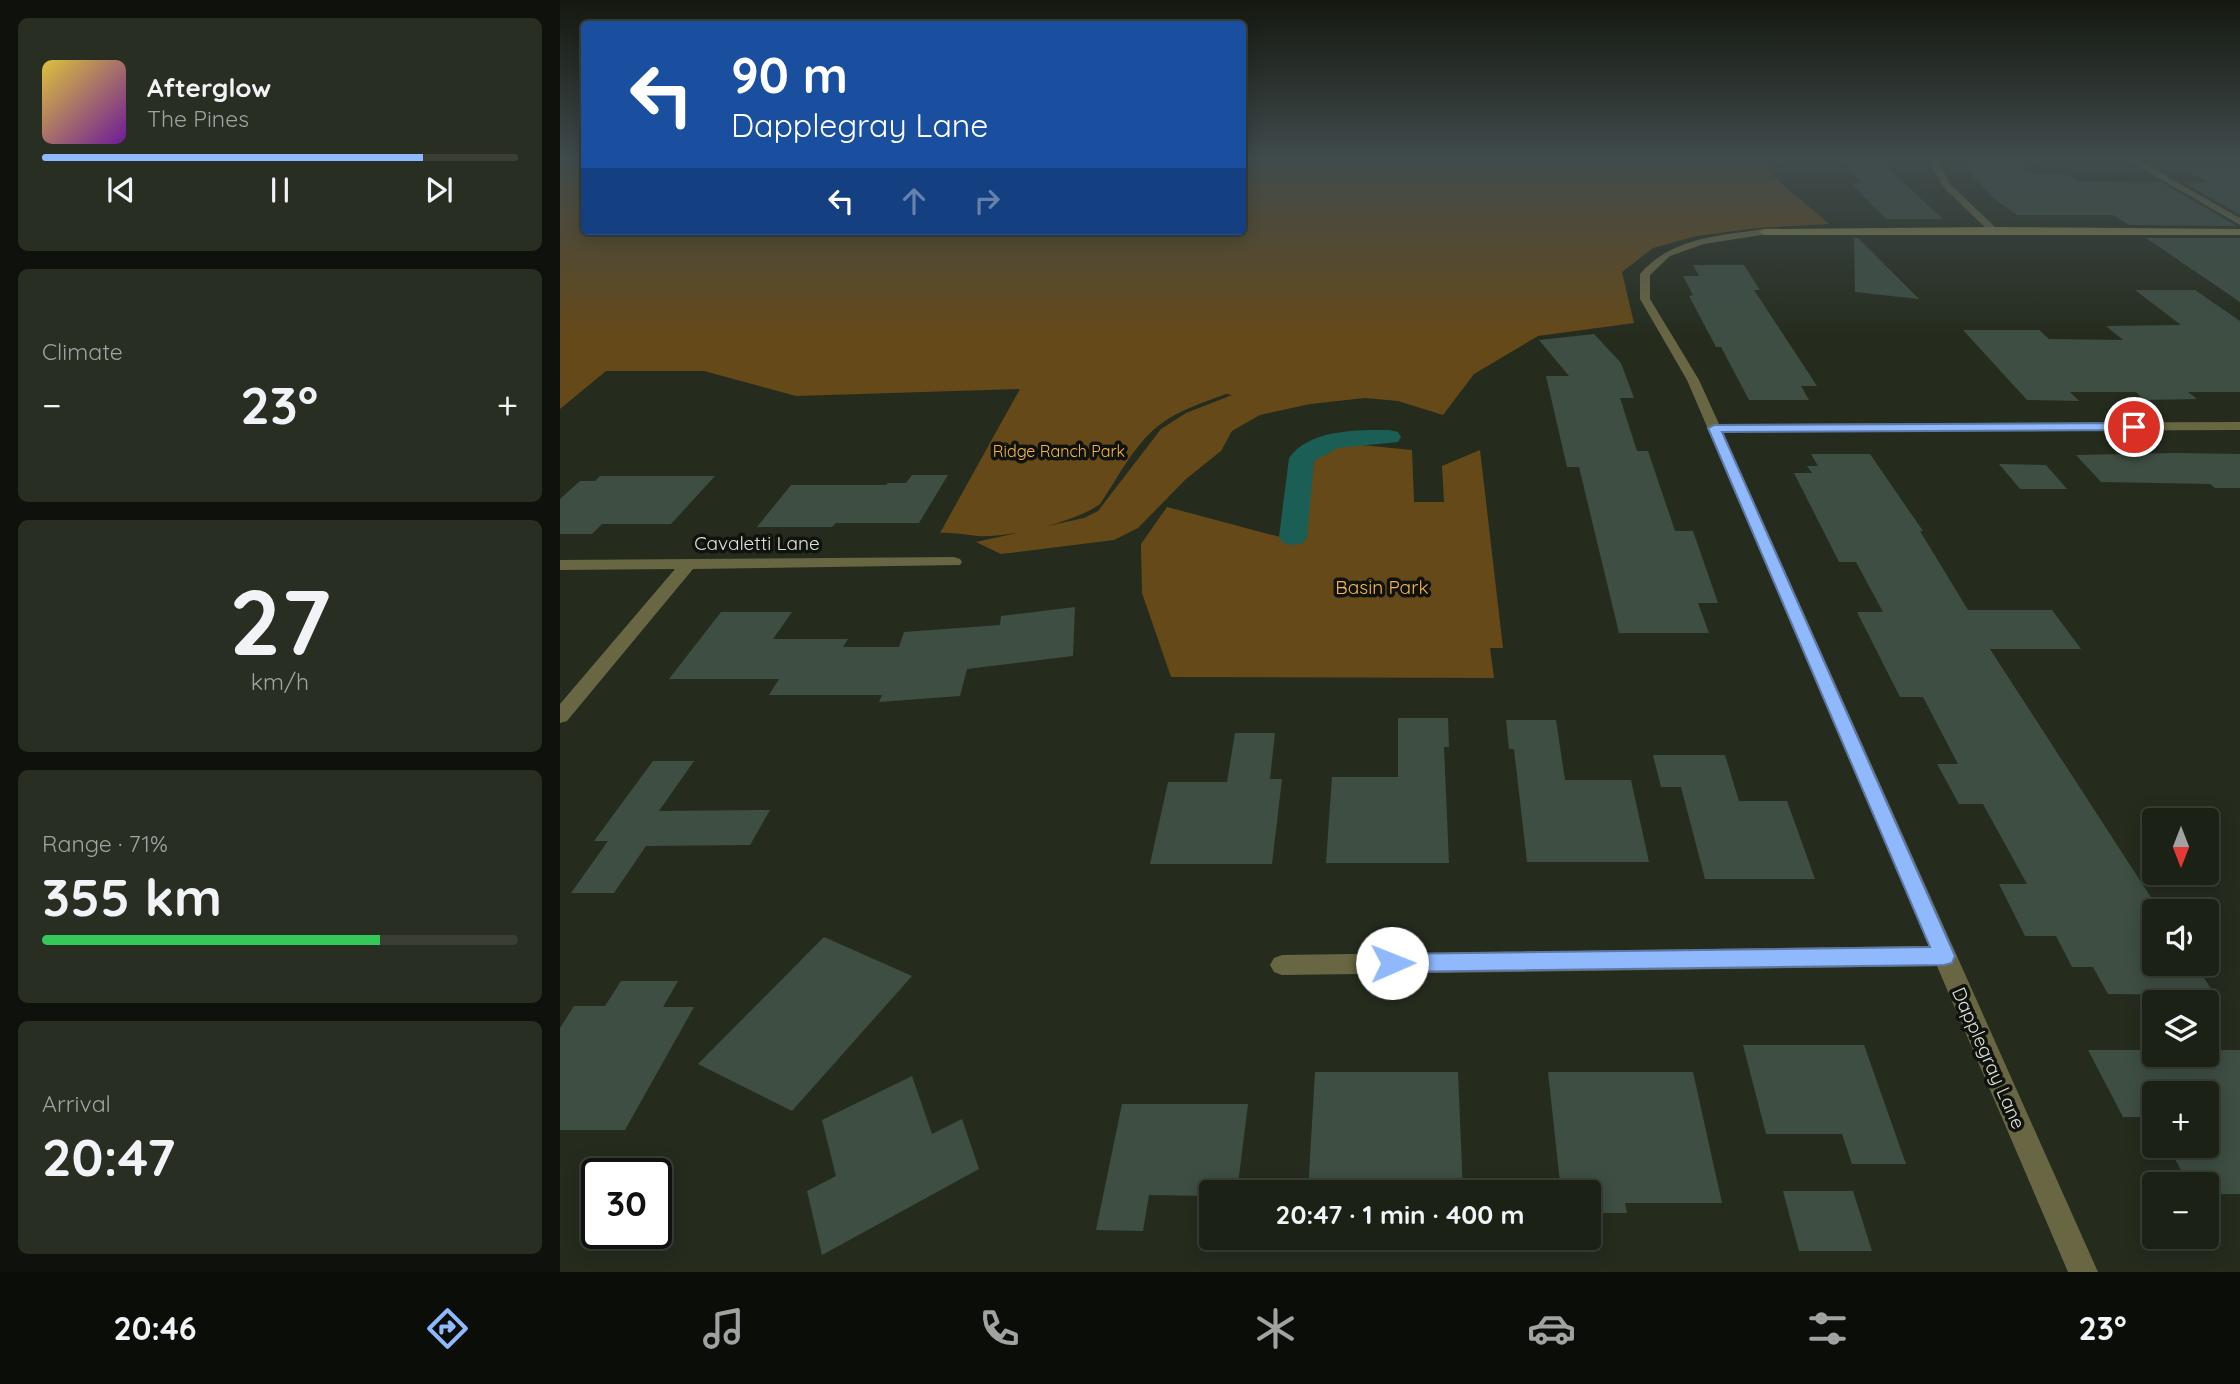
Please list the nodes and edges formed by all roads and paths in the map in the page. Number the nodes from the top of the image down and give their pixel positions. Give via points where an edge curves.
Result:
1 (1981, 218) edge
2 (1993, 230) junction
3 (1764, 232) joint
4 (2240, 232) edge
5 (2240, 426) edge
6 (1714, 428) junction
7 (954, 562) dead end
8 (688, 564) junction
9 (560, 565) edge
10 (560, 716) edge
11 (1944, 956) junction
12 (1282, 965) dead end
13 (2083, 1272) edge

1 - 2 street
2 - 3 street
2 - 4 street
3 - 6 street, Dapplegray Lane via 1690,245 1666,254 1645,274 1646,299 1693,380
5 - 6 street
6 - 11 street, Dapplegray Lane
7 - 8 street, Cavaletti Lane
8 - 9 street, Cavaletti Lane
8 - 10 street
11 - 12 street
11 - 13 street, Dapplegray Lane

